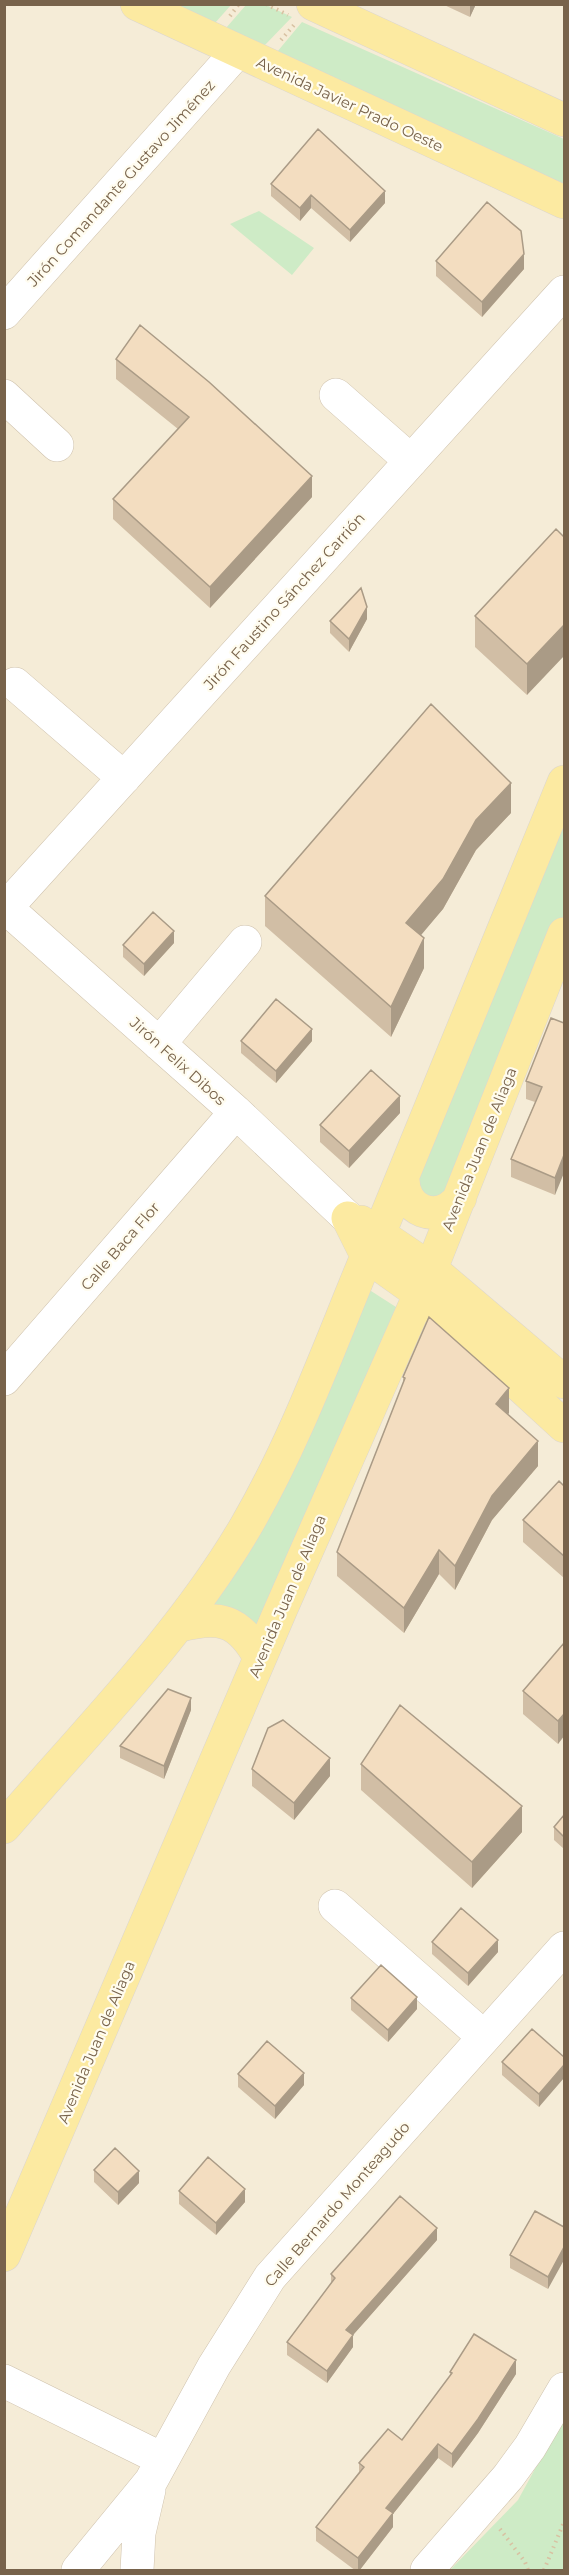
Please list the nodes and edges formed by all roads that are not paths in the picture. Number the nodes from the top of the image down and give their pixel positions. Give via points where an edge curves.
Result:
1 (137, 4) edge
2 (306, 12) edge
3 (249, 58) junction
4 (564, 120) edge
5 (564, 202) edge
6 (564, 292) edge
7 (4, 314) edge
8 (336, 395) dead end
9 (4, 396) edge
10 (57, 445) dead end
11 (411, 460) junction
12 (15, 684) dead end
13 (124, 778) junction
14 (564, 782) edge
15 (5, 908) edge
16 (564, 934) edge
17 (245, 942) dead end
18 (159, 1044) junction
19 (236, 1112) junction
20 (403, 1176) junction
21 (460, 1198) junction
22 (348, 1218) joint
23 (373, 1245) junction
24 (425, 1281) junction
25 (4, 1379) edge
26 (564, 1382) edge
27 (564, 1426) edge
28 (215, 1574) junction
29 (281, 1609) junction
30 (178, 1626) junction
31 (260, 1658) junction
32 (4, 1827) edge
33 (335, 1906) dead end
34 (564, 1948) edge
35 (484, 2037) junction
36 (4, 2255) edge
37 (4, 2381) edge
38 (564, 2389) edge
39 (157, 2470) junction
40 (78, 2571) edge
41 (137, 2571) edge
42 (427, 2571) edge

1 - 3 main road, Avenida Javier Prado Oeste
2 - 4 main road
3 - 5 main road, Avenida Javier Prado Oeste
3 - 7 street, Jirón Comandante Gustavo Jiménez
6 - 11 street, Jirón Faustino Sánchez Carrión
8 - 11 street
9 - 10 street
11 - 13 street, Jirón Faustino Sánchez Carrión
12 - 13 street
13 - 15 street, Jirón Faustino Sánchez Carrión
14 - 20 main road
15 - 18 street, Jirón Felix Dibos
16 - 21 main road, Avenida Juan de Aliaga
17 - 18 street
18 - 19 street, Jirón Felix Dibos
19 - 22 street, Jirón Felix Dibos
19 - 25 street, Calle Baca Flor
20 - 21 main road via 408,1201 422,1211 447,1210
20 - 23 main road
21 - 24 main road, Avenida Juan de Aliaga
22 - 23 main road
23 - 24 main road
23 - 28 main road via 296,1430 246,1526
24 - 26 main road
24 - 27 main road
24 - 29 main road, Avenida Juan de Aliaga
28 - 29 main road via 237,1606 259,1614
28 - 30 main road
29 - 31 main road, Avenida Juan de Aliaga
30 - 31 main road via 204,1619 222,1622 238,1629 252,1642
30 - 32 main road
31 - 36 main road, Avenida Juan de Aliaga
33 - 35 street
34 - 35 street, Calle Bernardo Monteagudo
35 - 39 street, Calle Bernardo Monteagudo via 270,2277 214,2366
37 - 39 street
38 - 42 street via 530,2447
39 - 40 street, Calle Bernardo Monteagudo
39 - 41 street via 139,2533

